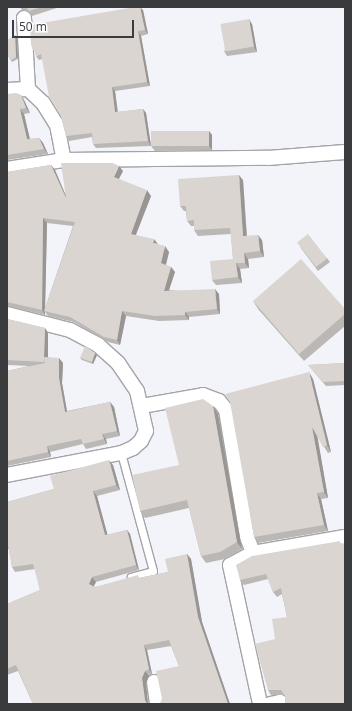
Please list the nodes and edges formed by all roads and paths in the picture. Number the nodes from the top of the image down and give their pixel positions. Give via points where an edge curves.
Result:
1 (24, 18) dead end
2 (28, 89) junction
3 (7, 90) edge
4 (345, 152) edge
5 (64, 160) junction
6 (7, 168) edge
7 (7, 314) edge
8 (142, 406) junction
9 (121, 453) junction
10 (7, 475) edge
11 (345, 538) edge
12 (253, 553) junction
13 (125, 579) edge
14 (154, 682) dead end
15 (157, 704) edge
16 (260, 704) edge
17 (270, 704) edge
18 (281, 704) edge

1 - 2 street
2 - 3 street
2 - 5 street via 43,103 57,125
4 - 5 street via 268,158
5 - 6 street
7 - 8 street via 70,330 98,345 127,375 137,391
8 - 9 street via 146,431 141,441
8 - 12 street via 203,395 219,401 226,410 247,537
9 - 10 street
9 - 13 lane via 153,571
11 - 12 street
12 - 16 street via 230,565
14 - 15 street
17 - 18 street

